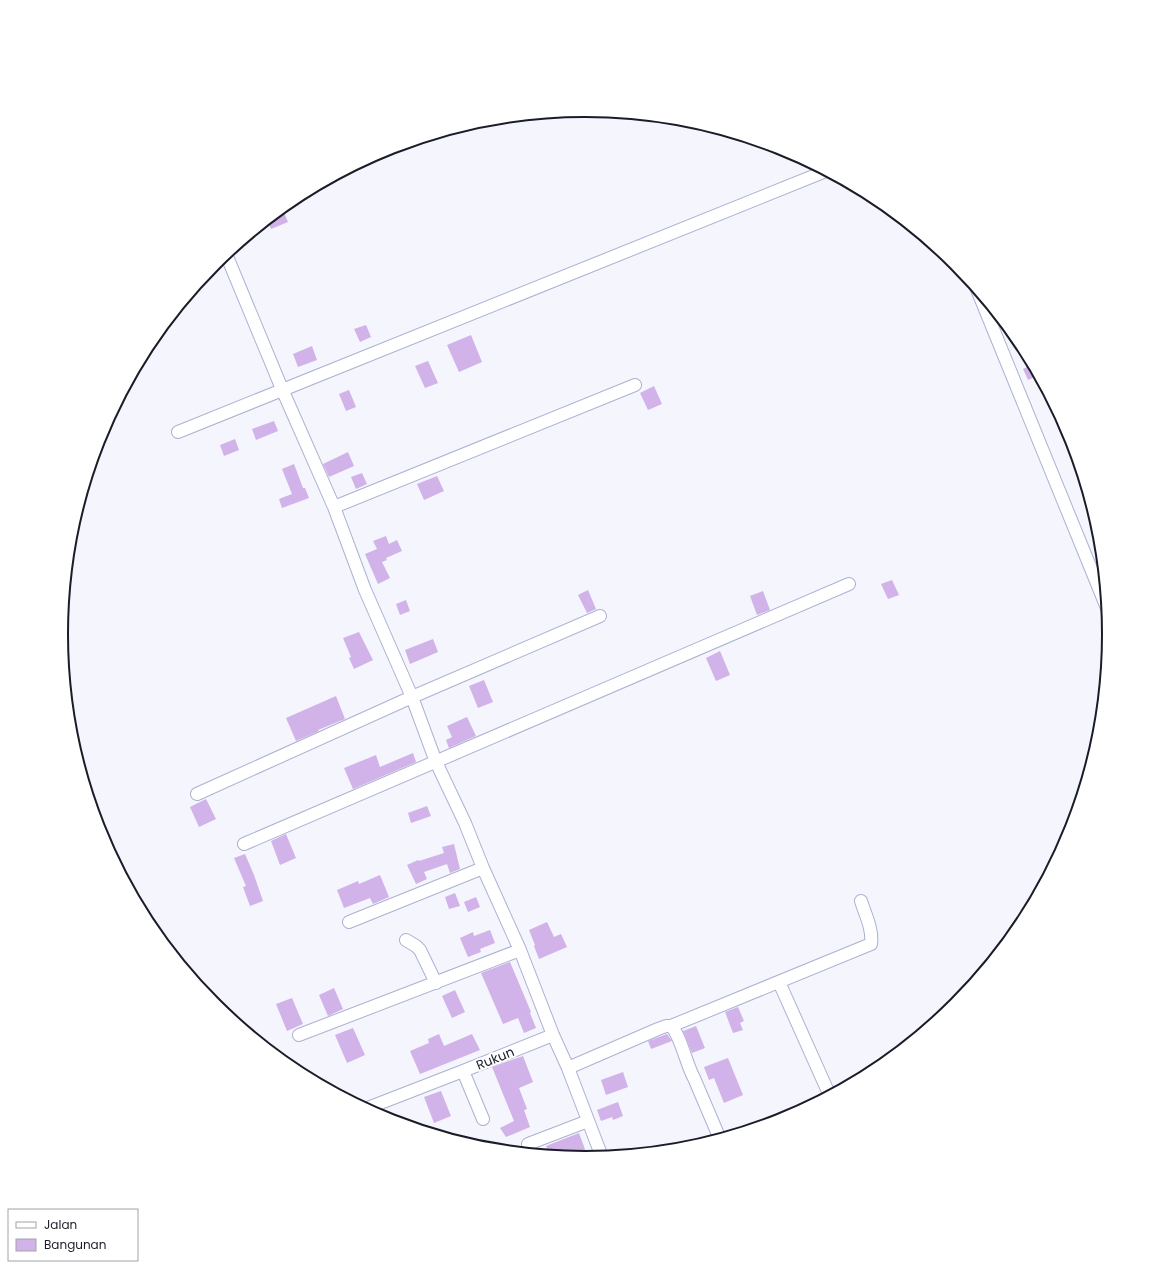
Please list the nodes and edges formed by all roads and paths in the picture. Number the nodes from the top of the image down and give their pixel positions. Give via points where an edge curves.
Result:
1 (820, 173) edge
2 (229, 260) edge
3 (982, 302) edge
4 (635, 385) dead end
5 (282, 390) junction
6 (178, 432) dead end
7 (334, 507) junction
8 (849, 584) dead end
9 (1101, 594) edge
10 (600, 616) dead end
11 (412, 697) junction
12 (436, 762) junction
13 (197, 794) dead end
14 (244, 844) dead end
15 (483, 868) junction
16 (861, 901) dead end
17 (349, 922) dead end
18 (406, 940) dead end
19 (520, 950) junction
20 (779, 982) junction
21 (436, 983) junction
22 (671, 1026) junction
23 (299, 1035) dead end
24 (553, 1035) junction
25 (568, 1068) junction
26 (463, 1071) junction
27 (828, 1092) edge
28 (372, 1106) edge
29 (482, 1119) dead end
30 (588, 1121) junction
31 (718, 1134) edge
32 (528, 1144) dead end
33 (600, 1152) edge

1 - 5 street
2 - 5 street
3 - 9 street
4 - 7 street
5 - 6 street
5 - 7 street
7 - 11 street via 365,590
8 - 12 street
10 - 11 street
11 - 12 street
11 - 13 street
12 - 14 street
12 - 15 street
15 - 17 street
15 - 19 street
16 - 20 street via 871,932 871,944
18 - 21 street via 420,950
19 - 21 street
19 - 24 street
20 - 22 street
20 - 27 street
21 - 23 street
22 - 25 street via 658,1029
22 - 31 street
24 - 25 street
24 - 26 street, Rukun
25 - 30 street
26 - 28 street
26 - 29 street, Rukun
30 - 32 street
30 - 33 street

